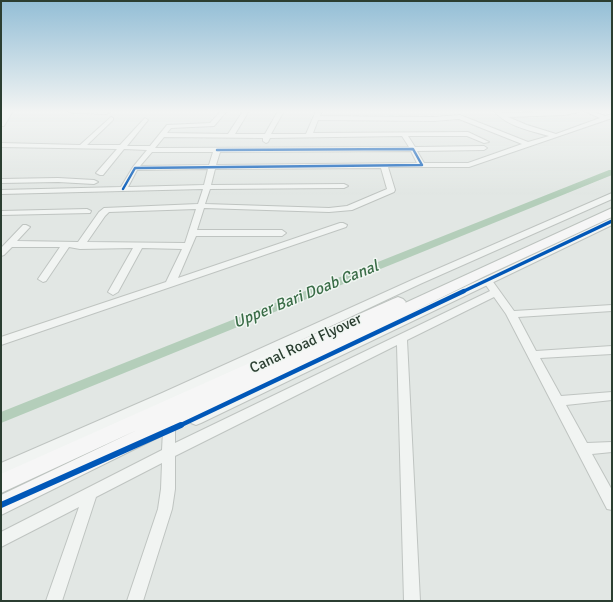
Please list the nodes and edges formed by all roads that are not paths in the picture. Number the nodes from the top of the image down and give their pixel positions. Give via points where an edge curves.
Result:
1 (89, 139) edge
2 (128, 139) edge
3 (159, 139) edge
4 (174, 139) edge
5 (211, 139) edge
6 (266, 139) edge
7 (407, 139) edge
8 (476, 139) edge
9 (516, 139) edge
10 (545, 139) edge
11 (186, 143) junction
12 (528, 144) junction
13 (1, 145) edge
14 (81, 147) junction
15 (120, 148) junction
16 (151, 149) junction
17 (264, 149) junction
18 (413, 149) junction
19 (217, 150) junction
20 (422, 165) junction
21 (384, 166) junction
22 (135, 168) junction
23 (212, 168) junction
24 (100, 172) dead end
25 (1, 181) edge
26 (94, 182) dead end
27 (344, 186) dead end
28 (207, 187) junction
29 (123, 189) junction
30 (1, 192) edge
31 (612, 196) edge
32 (612, 204) edge
33 (201, 206) junction
34 (87, 211) dead end
35 (612, 212) edge
36 (1, 213) edge
37 (612, 221) edge
38 (343, 225) dead end
39 (26, 228) dead end
40 (192, 232) junction
41 (282, 234) dead end
42 (10, 244) junction
43 (66, 245) junction
44 (80, 246) junction
45 (139, 246) junction
46 (188, 246) junction
47 (1, 253) edge
48 (43, 279) dead end
49 (488, 281) junction
50 (170, 284) junction
51 (113, 292) dead end
52 (496, 292) junction
53 (612, 308) edge
54 (511, 314) junction
55 (402, 339) junction
56 (1, 341) edge
57 (612, 350) edge
58 (532, 355) junction
59 (612, 396) edge
60 (557, 401) junction
61 (169, 431) junction
62 (612, 447) edge
63 (582, 449) junction
64 (170, 452) junction
65 (1, 470) edge
66 (1, 484) edge
67 (91, 492) junction
68 (612, 504) edge
69 (1, 505) edge
70 (1, 540) edge
71 (54, 601) edge
72 (135, 601) edge
73 (412, 601) edge

1 - 14 street
2 - 15 street
3 - 16 street
4 - 11 street
5 - 11 street
6 - 17 street
7 - 18 street
8 - 18 street via 485,145
9 - 12 street
10 - 12 street
11 - 16 street
11 - 19 street
12 - 20 street via 469,165
13 - 14 street
14 - 15 street
15 - 16 street
15 - 24 street
16 - 22 street
17 - 18 street
17 - 19 street
18 - 20 street
19 - 23 street
20 - 21 street
21 - 23 street
21 - 33 street via 391,190 349,208 329,210
22 - 23 street
22 - 29 street
23 - 28 street
25 - 26 street
27 - 28 street
28 - 29 street
28 - 33 street
29 - 30 street
31 - 65 street
32 - 66 main road, Canal Road Flyover
33 - 40 street
33 - 44 street via 107,210
34 - 36 street
35 - 69 main road, Canal Road Flyover via 480,273
37 - 49 street
38 - 50 street
39 - 42 street
40 - 41 street
40 - 46 street
42 - 43 street
42 - 47 street
43 - 44 street
43 - 48 street
44 - 45 street
45 - 46 street
45 - 51 street
46 - 50 street
49 - 52 street
49 - 61 street
50 - 56 street
52 - 54 street
52 - 55 street
53 - 54 street
54 - 58 street
55 - 64 street
55 - 73 street
57 - 58 street
58 - 60 street
59 - 60 street
60 - 63 street
61 - 64 street
61 - 69 street
62 - 63 street
63 - 68 street
64 - 67 street
64 - 72 street via 165,509
67 - 70 street
67 - 71 street

